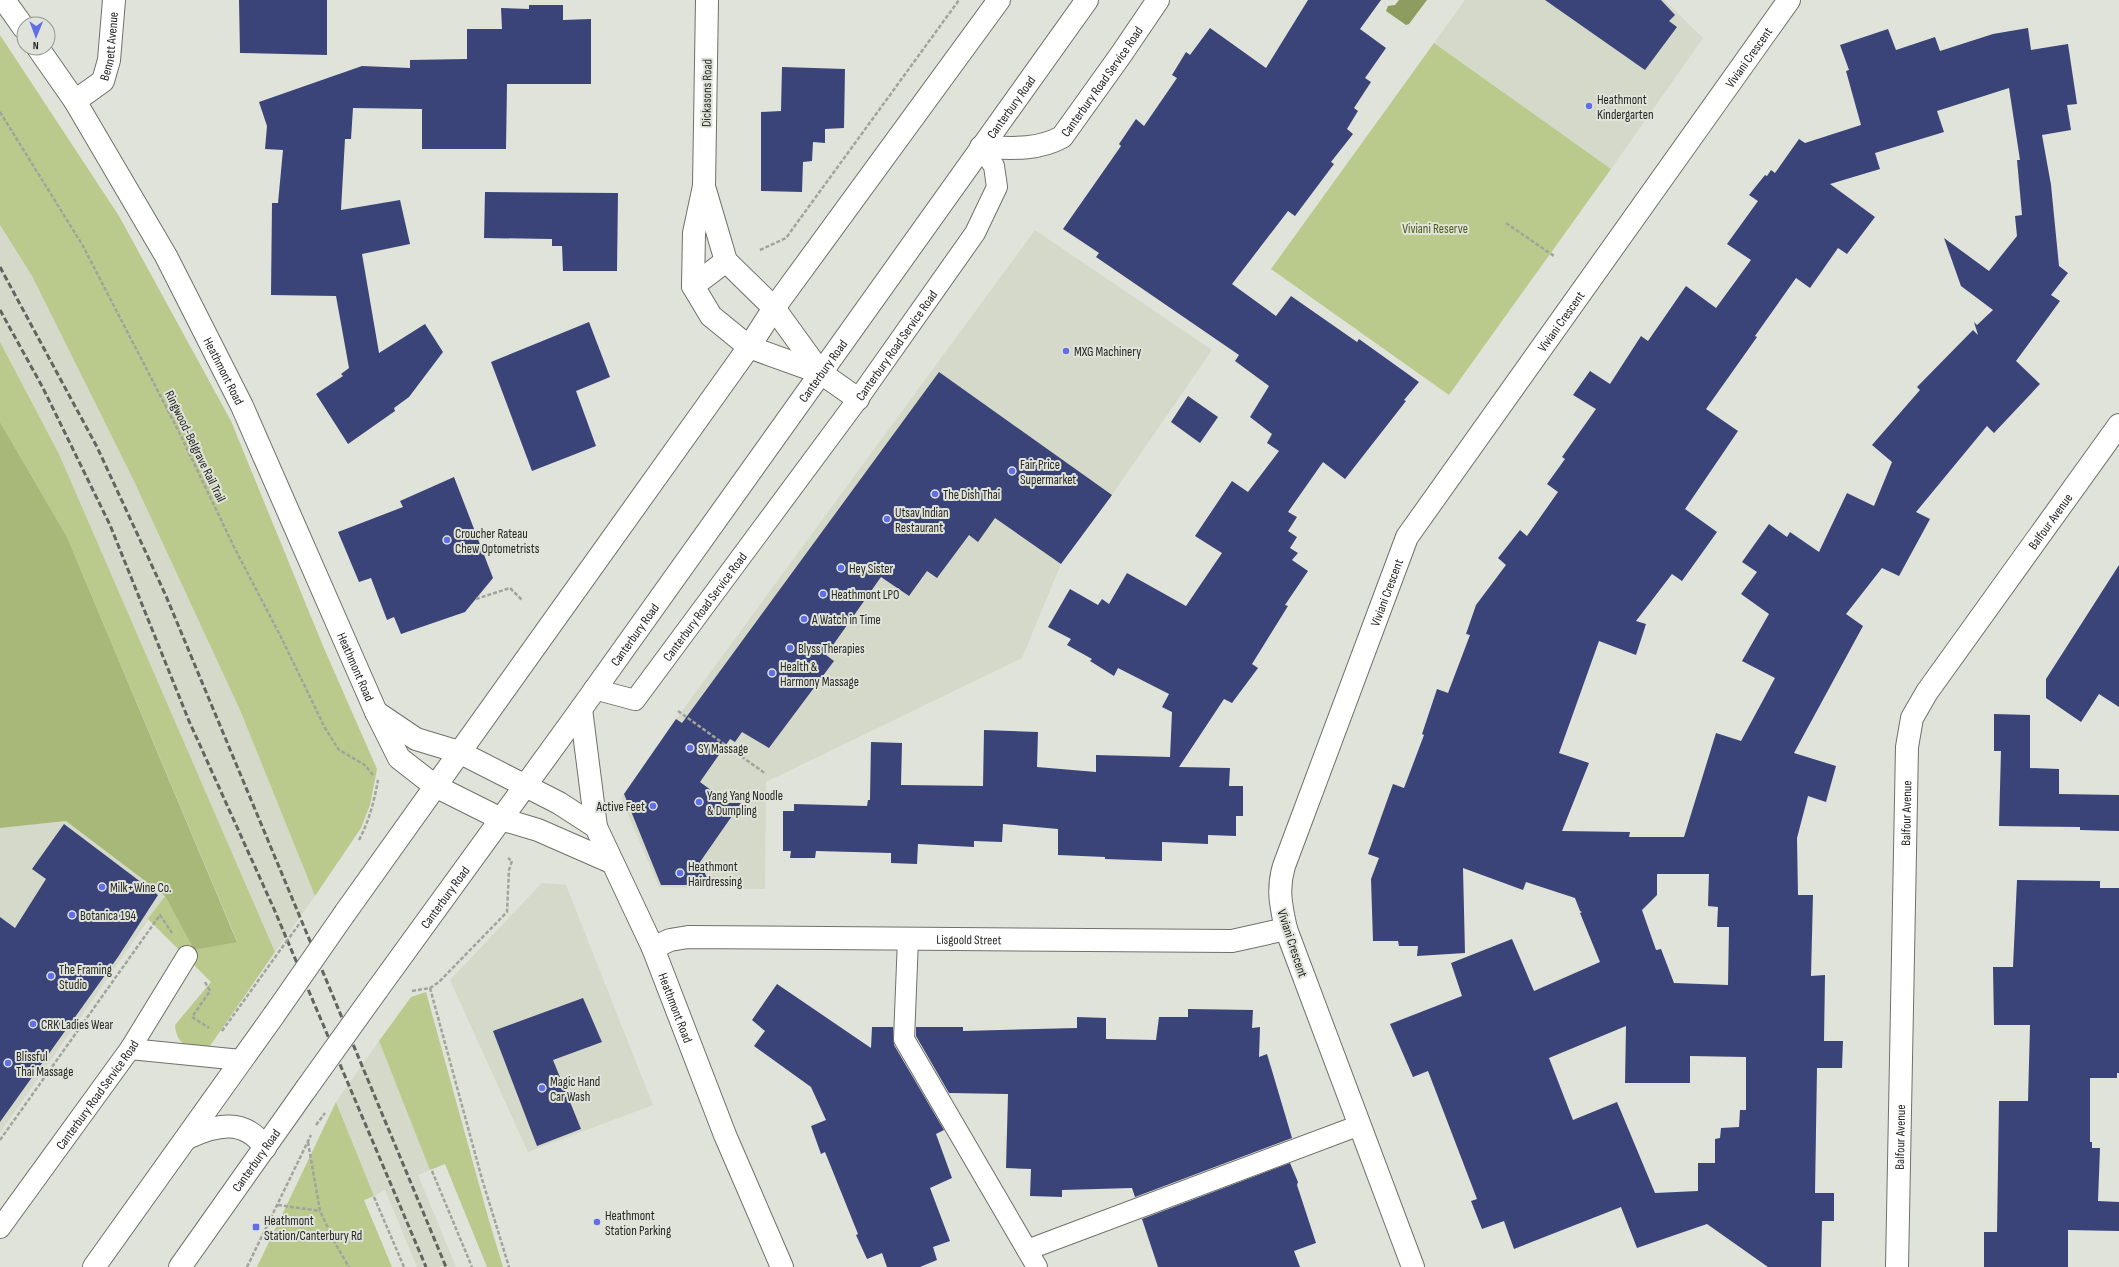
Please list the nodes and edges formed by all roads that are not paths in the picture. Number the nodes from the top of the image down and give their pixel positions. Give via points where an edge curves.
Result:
1 (4, 0) edge
2 (114, 0) edge
3 (707, 0) edge
4 (999, 0) edge
5 (1086, 0) edge
6 (1158, 0) edge
7 (1789, 0) edge
8 (16, 17) edge
9 (44, 56) edge
10 (75, 101) junction
11 (981, 147) junction
12 (704, 186) junction
13 (726, 261) junction
14 (693, 286) junction
15 (774, 308) junction
16 (749, 347) junction
17 (821, 373) junction
18 (858, 398) junction
19 (2119, 425) edge
20 (594, 689) junction
21 (581, 709) junction
22 (376, 712) junction
23 (459, 752) junction
24 (435, 786) junction
25 (524, 787) junction
26 (501, 819) junction
27 (596, 827) junction
28 (610, 862) junction
29 (1286, 929) junction
30 (908, 939) junction
31 (653, 948) junction
32 (187, 956) road end
33 (130, 1049) junction
34 (241, 1060) junction
35 (1360, 1125) junction
36 (187, 1138) junction
37 (264, 1148) junction
38 (0, 1228) edge
39 (1027, 1250) junction
40 (94, 1267) edge
41 (180, 1267) edge
42 (782, 1267) edge
43 (1037, 1267) edge
44 (1413, 1267) edge
45 (1897, 1267) edge

1 - 8 street
2 - 10 street, Bennett Avenue via 108,60 103,81
3 - 12 street, Dickasons Road
4 - 15 street
5 - 11 street, Canterbury Road
6 - 11 street, Canterbury Road Service Road via 1062,137 1034,147
7 - 29 street, Viviani Crescent via 1407,537 1279,881 1279,899
9 - 10 street, Heathmont Road
10 - 22 street, Heathmont Road via 166,256 242,406
11 - 17 street, Canterbury Road
11 - 18 lane, Canterbury Road Service Road via 994,166 997,179 995,194 975,233
12 - 13 street, Dickasons Road
12 - 14 street, Dickasons Road via 694,233
13 - 14 street
13 - 15 street, Dickasons Road
14 - 16 street via 711,316
15 - 16 street
15 - 17 street, Dickasons Road
16 - 17 street
16 - 23 street
17 - 18 street
17 - 20 street, Canterbury Road
18 - 20 lane, Canterbury Road Service Road via 635,700
19 - 45 street, Balfour Avenue via 1927,692 1912,718 1907,747
20 - 21 street, Canterbury Road
21 - 25 street, Canterbury Road
21 - 27 street, Heathmont Road
22 - 23 street, Heathmont Road via 416,739
22 - 24 street, Heathmont Road via 399,758
23 - 24 street
23 - 25 street, Heathmont Road
24 - 26 street, Heathmont Road
24 - 34 street, bridge
25 - 26 street, Canterbury Road
25 - 27 street via 559,803
26 - 28 street, Heathmont Road via 538,830
26 - 37 street, Canterbury Road, bridge
27 - 28 street, Heathmont Road
28 - 31 street, Heathmont Road
29 - 30 street, Lisgoold Street via 1232,941
29 - 35 street, Viviani Crescent
30 - 31 street, Lisgoold Street via 688,937 670,940
30 - 39 lane via 904,1039
31 - 42 street, Heathmont Road via 725,1135
32 - 33 lane, Canterbury Road Service Road
33 - 34 lane
33 - 38 lane, Canterbury Road Service Road
34 - 36 street
35 - 39 lane
35 - 44 street, Viviani Crescent
36 - 37 street via 205,1130 225,1126 251,1132
36 - 40 street
37 - 41 street, Canterbury Road
39 - 43 lane

